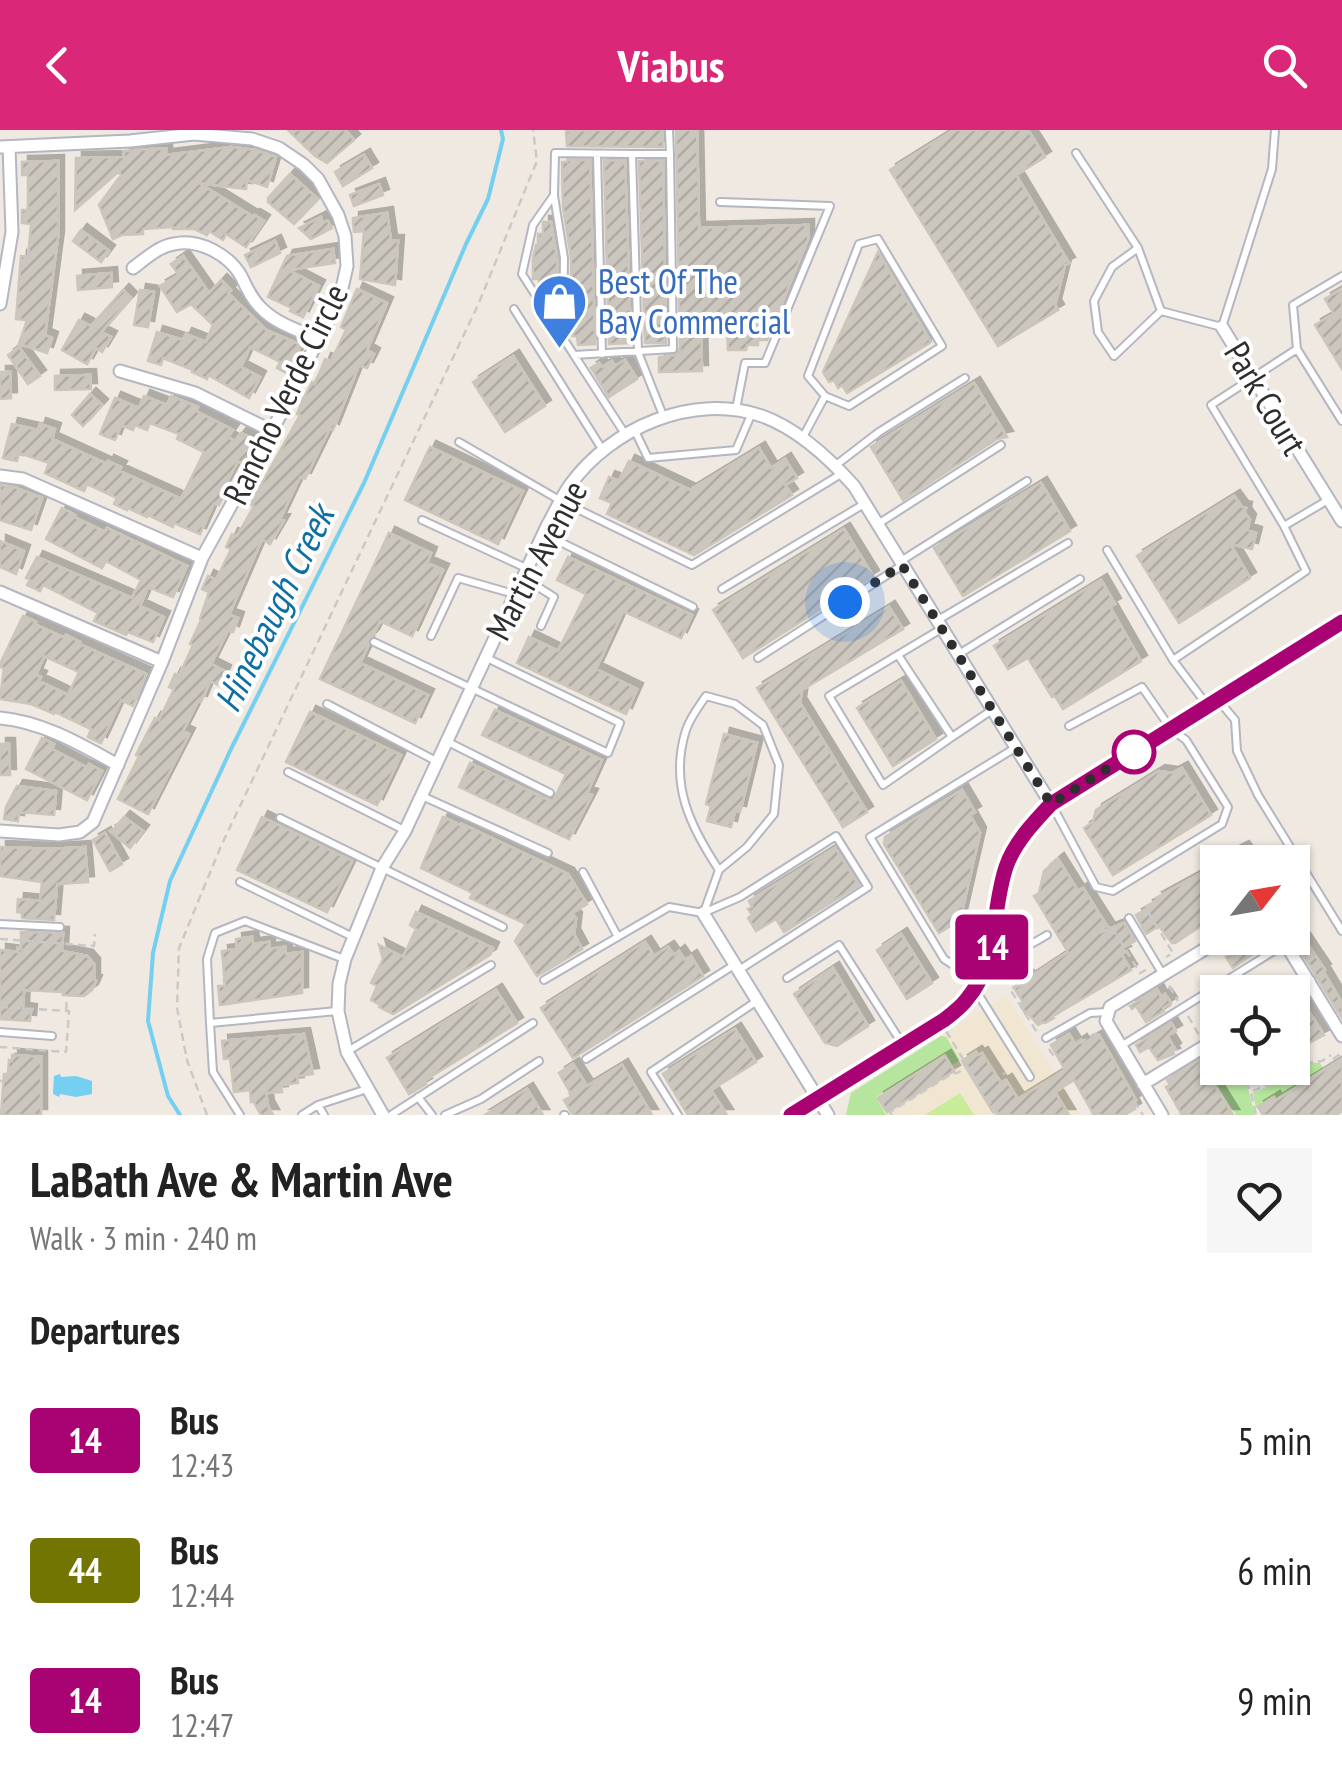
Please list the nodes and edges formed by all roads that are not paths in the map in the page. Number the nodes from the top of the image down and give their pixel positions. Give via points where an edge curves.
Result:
1 (669, 130) edge
2 (1275, 130) edge
3 (4, 147) edge
4 (1076, 153) dead end
5 (596, 154) junction
6 (632, 154) junction
7 (670, 154) junction
8 (554, 195) junction
9 (720, 202) dead end
10 (1138, 248) junction
11 (133, 268) dead end
12 (1342, 276) edge
13 (0, 304) edge
14 (514, 308) dead end
15 (1161, 311) junction
16 (1222, 326) junction
17 (317, 338) junction
18 (564, 340) junction
19 (1297, 349) junction
20 (638, 352) junction
21 (602, 354) junction
22 (574, 355) junction
23 (120, 371) dead end
24 (965, 378) dead end
25 (1253, 378) junction
26 (825, 396) junction
27 (736, 410) junction
28 (752, 414) junction
29 (664, 418) junction
30 (1342, 421) edge
31 (272, 430) junction
32 (630, 431) junction
33 (802, 438) junction
34 (460, 442) dead end
35 (1001, 445) dead end
36 (602, 450) junction
37 (839, 469) junction
38 (0, 476) edge
39 (1027, 482) dead end
40 (1329, 499) junction
41 (562, 500) junction
42 (864, 504) junction
43 (422, 520) dead end
44 (1342, 520) edge
45 (877, 524) junction
46 (1284, 526) junction
47 (543, 534) junction
48 (1068, 543) dead end
49 (1107, 550) dead end
50 (202, 558) junction
51 (901, 563) junction
52 (525, 573) junction
53 (1080, 579) dead end
54 (722, 589) dead end
55 (0, 592) edge
56 (515, 594) junction
57 (693, 607) dead end
58 (1342, 622) edge
59 (939, 625) junction
60 (541, 626) dead end
61 (431, 636) dead end
62 (374, 642) dead end
63 (898, 655) junction
64 (958, 655) junction
65 (486, 657) junction
66 (758, 658) dead end
67 (1174, 660) junction
68 (162, 662) junction
69 (472, 688) junction
70 (1213, 703) junction
71 (327, 704) dead end
72 (992, 710) junction
73 (0, 718) edge
74 (1069, 726) dead end
75 (1170, 730) junction
76 (952, 737) junction
77 (446, 742) junction
78 (1016, 748) junction
79 (437, 762) junction
80 (118, 765) junction
81 (288, 772) dead end
82 (550, 793) dead end
83 (421, 796) junction
84 (1051, 804) junction
85 (280, 818) dead end
86 (0, 831) edge
87 (405, 831) junction
88 (548, 853) dead end
89 (382, 868) junction
90 (719, 870) junction
91 (583, 872) dead end
92 (240, 882) dead end
93 (703, 913) junction
94 (1130, 918) dead end
95 (0, 924) edge
96 (60, 927) dead end
97 (503, 927) dead end
98 (1342, 930) edge
99 (1046, 935) dead end
100 (354, 937) junction
101 (618, 937) junction
102 (993, 938) junction
103 (1200, 952) edge
104 (1261, 955) edge
105 (345, 959) junction
106 (491, 965) dead end
107 (737, 967) junction
108 (1162, 974) junction
109 (787, 978) dead end
110 (544, 980) dead end
111 (1310, 984) edge
112 (977, 986) junction
113 (758, 1001) junction
114 (338, 1011) junction
115 (1107, 1012) junction
116 (210, 1023) junction
117 (532, 1023) dead end
118 (0, 1032) edge
119 (52, 1036) dead end
120 (1342, 1036) edge
121 (1044, 1038) road end
122 (903, 1046) junction
123 (1121, 1046) junction
124 (1200, 1049) edge
125 (346, 1052) junction
126 (586, 1059) dead end
127 (539, 1061) dead end
128 (1030, 1077) dead end
129 (1143, 1084) junction
130 (367, 1089) junction
131 (418, 1097) junction
132 (818, 1098) junction
133 (318, 1105) junction
134 (240, 1115) edge
135 (302, 1115) edge
136 (324, 1115) edge
137 (387, 1115) edge
138 (432, 1115) edge
139 (445, 1115) edge
140 (678, 1115) edge
141 (791, 1115) edge
142 (828, 1115) edge
143 (1162, 1115) edge

1 - 7 lane
2 - 16 lane via 1272,169
3 - 13 street via 12,232
3 - 17 street, Rancho Verde Circle via 194,134 279,148 318,180 344,236 340,297
4 - 10 lane
5 - 6 lane
5 - 8 lane via 554,153
5 - 21 lane
6 - 7 lane
6 - 20 lane
7 - 20 lane via 672,349
8 - 18 lane via 564,258
8 - 18 lane via 533,225 522,274
9 - 27 lane via 830,206 764,362 746,363
10 - 15 lane
10 - 15 lane via 1112,267 1094,301 1098,332 1114,356
11 - 17 street via 174,243 216,251 260,308
12 - 19 lane via 1293,305
14 - 36 lane
15 - 16 lane
16 - 25 street, Park Court
17 - 31 street, Rancho Verde Circle
18 - 22 lane
19 - 25 lane
19 - 30 lane
20 - 21 lane
20 - 29 lane
21 - 22 lane
22 - 32 lane
23 - 31 street via 195,393
24 - 37 lane via 879,432
25 - 40 street, Park Court
25 - 46 lane via 1211,404
26 - 26 lane via 849,406 942,346 878,239 860,244 808,376
26 - 33 lane
27 - 28 street, Martin Avenue
27 - 29 street, Martin Avenue
28 - 32 lane via 736,450 648,458
28 - 33 street, Martin Avenue
29 - 32 street, Martin Avenue
31 - 50 street, Rancho Verde Circle
32 - 36 street, Martin Avenue
33 - 37 street, Martin Avenue
34 - 41 lane
35 - 45 lane
36 - 41 street, Martin Avenue
37 - 41 lane via 692,565
37 - 42 street, Martin Avenue
38 - 50 street via 22,479
39 - 51 lane
40 - 44 street, Park Court
40 - 46 lane
41 - 47 street, Martin Avenue
42 - 45 street, Martin Avenue
42 - 54 lane
43 - 52 lane
45 - 51 street, Martin Avenue
46 - 67 lane via 1306,572
47 - 52 street, Martin Avenue
47 - 57 lane
48 - 59 lane
49 - 67 lane
50 - 68 street, Rancho Verde Circle
51 - 59 street, Martin Avenue
51 - 66 lane
52 - 56 street, Martin Avenue
52 - 60 lane via 554,597
53 - 64 lane
55 - 68 street
56 - 61 lane via 458,578
56 - 65 street, Martin Avenue
58 - 70 street
59 - 63 lane
59 - 64 street, Martin Avenue
62 - 69 lane
63 - 76 lane
63 - 76 lane via 829,696 883,786
64 - 72 street, Martin Avenue
65 - 69 street, Martin Avenue
65 - 69 lane via 620,723 608,754
67 - 70 lane
68 - 80 street, Rancho Verde Circle
69 - 77 street, Martin Avenue
70 - 75 street
70 - 98 lane via 1235,720 1237,751 1258,794
71 - 79 lane
72 - 76 lane
72 - 78 street, Martin Avenue
73 - 80 street via 52,730
74 - 75 lane via 1142,686
75 - 84 street
75 - 84 lane via 1186,740 1228,807 1222,824 1113,891 1096,887
77 - 79 street, Martin Avenue
77 - 82 lane
78 - 84 street, Martin Avenue
78 - 112 lane via 870,837 944,959
79 - 83 street, Martin Avenue
80 - 86 street, Rancho Verde Circle via 94,822 80,832
81 - 87 lane
83 - 87 street, Martin Avenue
83 - 88 lane
84 - 102 street via 1006,866
85 - 89 lane
87 - 89 street, Martin Avenue
89 - 97 lane
89 - 100 street, Martin Avenue
90 - 90 lane via 774,814 779,765 763,725 736,704 706,696 686,727 680,791
90 - 93 lane
91 - 101 lane
92 - 100 lane
93 - 101 lane via 669,907
93 - 107 street
93 - 107 lane via 740,898 836,836 868,887
94 - 108 lane
95 - 96 lane
99 - 102 lane via 1028,946
100 - 105 street, Martin Avenue
101 - 110 lane
102 - 112 street
103 - 108 street
104 - 123 lane
105 - 114 street, Martin Avenue
105 - 116 lane via 245,921 215,933 207,959
106 - 125 lane
107 - 113 street
107 - 126 lane
108 - 115 street
109 - 122 lane via 839,945
111 - 120 street
112 - 122 street via 944,1020
112 - 128 lane
113 - 132 street
113 - 140 lane via 651,1072
114 - 116 lane
114 - 125 street, Martin Avenue
115 - 121 lane via 1090,1012
115 - 123 street
116 - 134 lane via 213,1072
117 - 131 lane
118 - 119 lane
122 - 132 street
123 - 129 street
124 - 129 street
125 - 130 street, Martin Avenue
127 - 139 lane
129 - 143 street
130 - 133 lane
130 - 137 street, Martin Avenue
131 - 137 lane
131 - 138 lane
132 - 141 street
132 - 142 street
133 - 135 lane
133 - 136 lane

